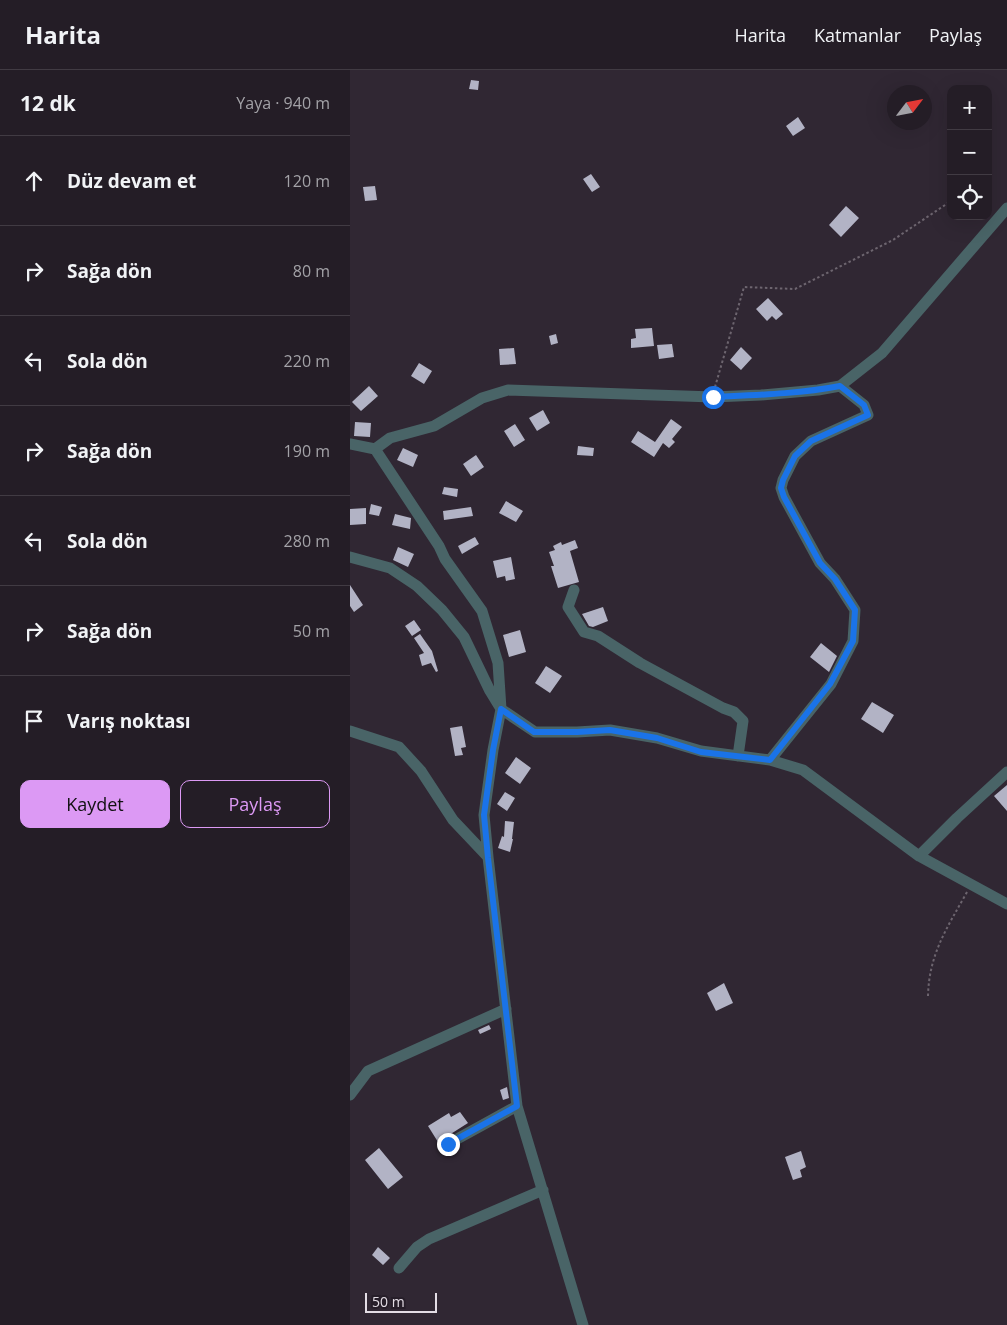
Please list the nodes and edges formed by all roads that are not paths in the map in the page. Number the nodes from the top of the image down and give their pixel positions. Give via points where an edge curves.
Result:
1 (1007, 208) edge
2 (840, 386) junction
3 (350, 444) edge
4 (375, 449) junction
5 (352, 560) edge
6 (574, 590) dead end
7 (501, 709) junction
8 (350, 731) edge
9 (738, 756) junction
10 (770, 760) junction
11 (1007, 772) edge
12 (919, 856) junction
13 (488, 858) junction
14 (1007, 904) edge
15 (506, 1010) junction
16 (350, 1095) edge
17 (517, 1106) junction
18 (448, 1144) dead end
19 (543, 1190) junction
20 (400, 1268) dead end
21 (583, 1325) edge

1 - 2 street via 882,353
2 - 4 street via 713,397 508,390 482,398 434,426 390,438
2 - 10 street via 864,405 868,415 811,441 795,456 781,488 820,563 855,610 853,641 830,684
3 - 4 street
4 - 7 street via 482,611 498,663
5 - 7 street via 390,568 418,586 464,636
6 - 9 street via 568,607 584,632 598,636 640,663 734,712 743,721
7 - 9 street via 534,732 610,730 657,738 701,752
7 - 13 street via 484,815
8 - 13 street via 400,747 421,771 453,820
9 - 10 street
10 - 12 street via 803,770
11 - 12 street
12 - 14 street
13 - 15 street
15 - 16 street via 368,1071
15 - 17 street
17 - 18 street
17 - 19 street
19 - 20 street via 429,1239 417,1247
19 - 21 street

